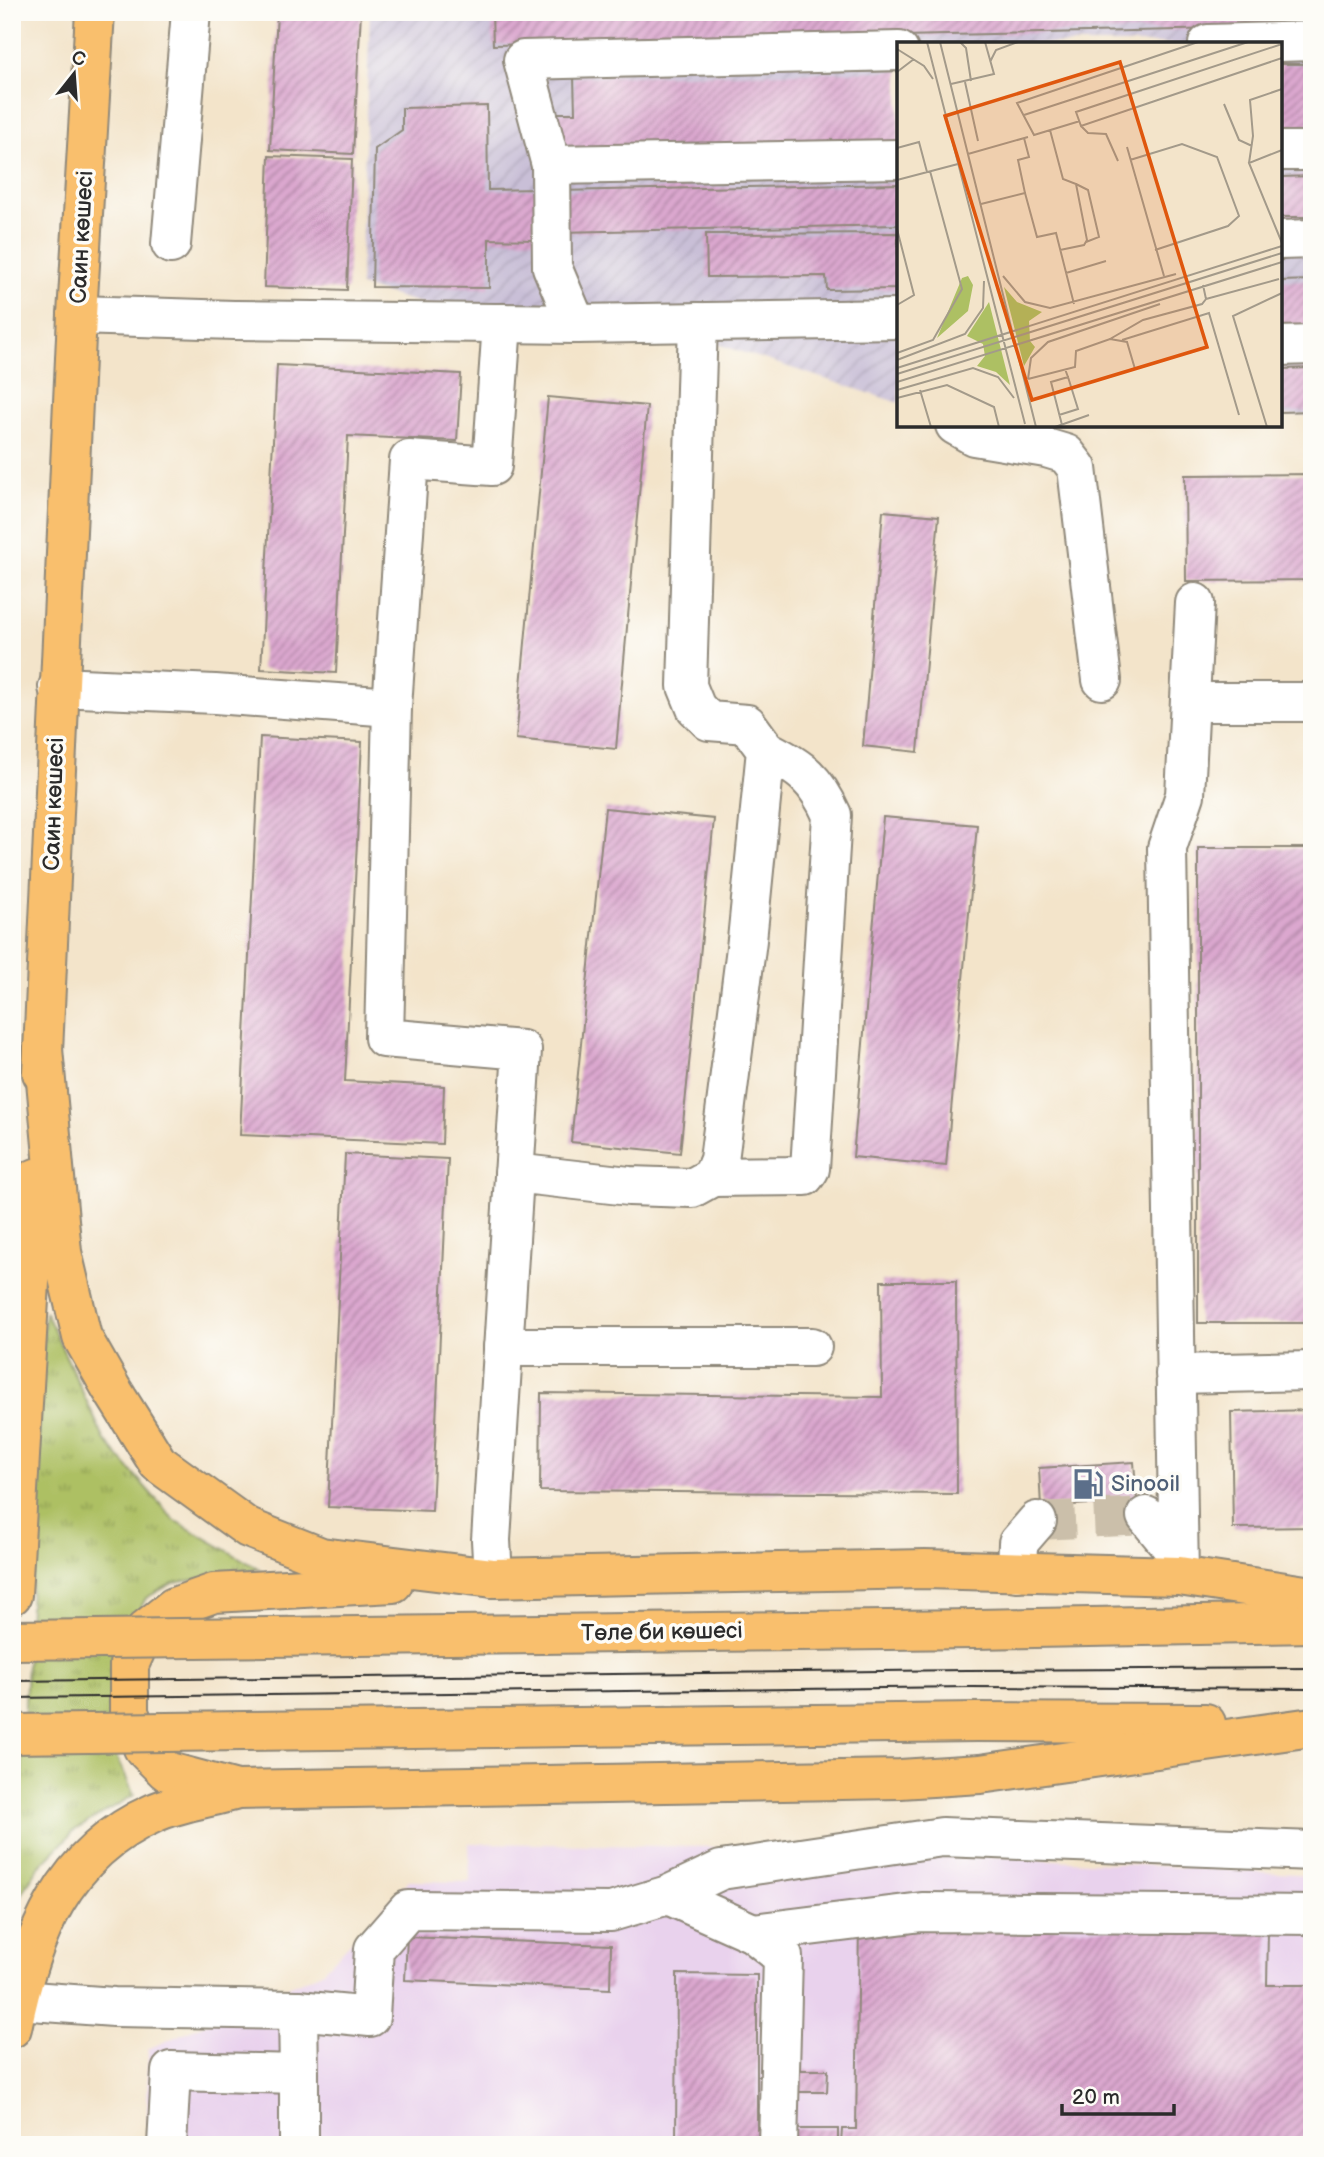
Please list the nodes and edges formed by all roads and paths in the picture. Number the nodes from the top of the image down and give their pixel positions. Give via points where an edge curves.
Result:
1 (96, 12) edge
2 (191, 12) edge
3 (1312, 41) edge
4 (1277, 42) edge
5 (897, 51) edge
6 (1282, 151) edge
7 (1312, 151) edge
8 (897, 159) edge
9 (551, 165) junction
10 (1312, 239) edge
11 (1282, 240) edge
12 (171, 244) dead end
13 (77, 315) junction
14 (897, 320) edge
15 (698, 322) junction
16 (502, 323) junction
17 (576, 324) junction
18 (1312, 345) edge
19 (1282, 346) edge
20 (958, 427) edge
21 (1195, 603) dead end
22 (1102, 680) dead end
23 (58, 687) junction
24 (1190, 702) junction
25 (1312, 702) edge
26 (392, 707) junction
27 (766, 750) junction
28 (43, 1049) junction
29 (514, 1173) junction
30 (712, 1177) junction
31 (503, 1347) junction
32 (812, 1347) dead end
33 (1312, 1371) edge
34 (1175, 1374) junction
35 (1146, 1516) dead end
36 (1037, 1521) dead end
37 (1179, 1566) junction
38 (1017, 1572) junction
39 (493, 1578) junction
40 (12, 1595) edge
41 (1312, 1596) edge
42 (1312, 1623) edge
43 (12, 1640) edge
44 (1312, 1725) edge
45 (12, 1734) edge
46 (237, 1790) junction
47 (1312, 1850) edge
48 (668, 1895) junction
49 (1312, 1915) edge
50 (753, 1933) junction
51 (298, 2010) junction
52 (15, 2014) edge
53 (299, 2074) junction
54 (167, 2145) edge
55 (299, 2145) edge
56 (778, 2145) edge

1 - 13 main road, Саин көшесі
2 - 12 lane
3 - 4 lane
5 - 9 lane via 523,60
6 - 7 lane
8 - 9 lane
9 - 17 lane via 552,267
10 - 11 lane
13 - 16 lane
13 - 23 main road, Саин көшесі
14 - 15 lane
15 - 17 lane
15 - 27 lane via 687,686 696,708 709,721 747,724
16 - 17 lane
16 - 26 lane via 492,466 409,460
18 - 19 lane
20 - 22 lane via 974,436 1066,454 1077,468
21 - 24 lane
23 - 26 lane
23 - 28 main road, Саин көшесі
24 - 25 lane
24 - 34 lane via 1185,795 1167,848
26 - 29 lane via 384,1038 522,1050
27 - 30 lane via 747,940 719,1160
27 - 30 lane via 796,765 821,791 832,815 810,1169 805,1176
28 - 39 main road via 62,1252 82,1337 158,1462 248,1528 321,1557
28 - 40 main road, Саин көшесі
29 - 30 lane via 692,1188
29 - 31 lane
31 - 32 lane
31 - 39 lane via 491,1540
33 - 34 lane
34 - 37 lane
35 - 37 lane
36 - 38 lane via 1018,1543
37 - 38 main road
37 - 41 main road
38 - 39 main road via 925,1569
39 - 46 main road via 214,1593 174,1607 145,1630 129,1665 129,1712 143,1748 166,1771
42 - 43 main road, Төле би көшесі, bridge
44 - 45 main road, bridge via 977,1721
44 - 46 main road via 980,1774 900,1779
46 - 52 main road via 156,1812 119,1831 82,1864 51,1905 33,1946
47 - 48 lane via 942,1837 721,1870
48 - 50 lane
48 - 51 lane via 611,1912 408,1910 374,1949 370,2017
49 - 50 lane via 922,1912
50 - 56 lane via 783,1957
51 - 52 lane via 114,2007
51 - 53 lane
53 - 54 lane via 171,2071
53 - 55 lane

